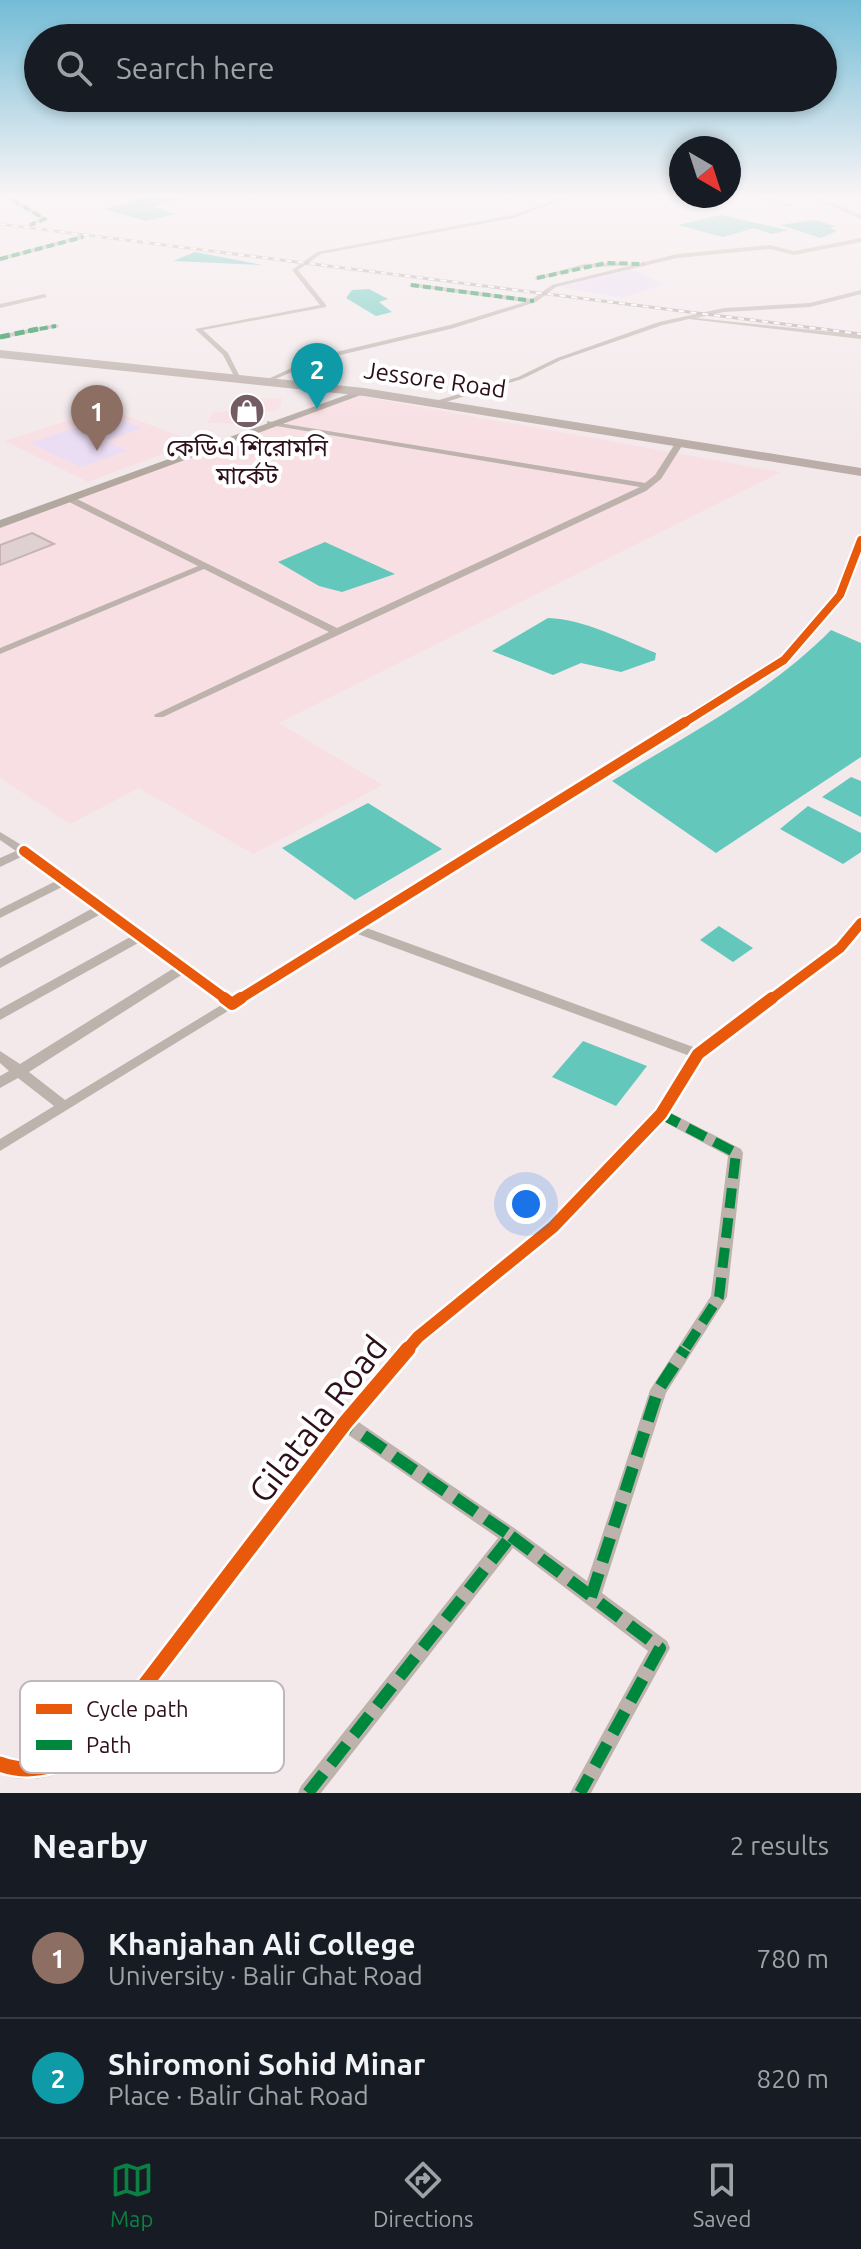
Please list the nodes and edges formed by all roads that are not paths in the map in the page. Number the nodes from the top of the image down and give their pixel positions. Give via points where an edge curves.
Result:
1 (301, 278) edge
2 (588, 278) edge
3 (411, 285) dead end
4 (861, 292) edge
5 (45, 296) dead end
6 (534, 301) junction
7 (0, 306) edge
8 (689, 319) junction
9 (56, 326) dead end
10 (0, 337) edge
11 (861, 337) edge
12 (0, 354) edge
13 (237, 377) junction
14 (269, 380) junction
15 (362, 392) junction
16 (436, 402) junction
17 (272, 424) junction
18 (681, 441) junction
19 (861, 472) edge
20 (647, 486) junction
21 (71, 499) junction
22 (0, 523) edge
23 (861, 540) edge
24 (205, 566) junction
25 (337, 632) junction
26 (0, 651) edge
27 (159, 715) dead end
28 (0, 835) edge
29 (24, 851) junction
30 (0, 863) edge
31 (65, 881) junction
32 (102, 908) junction
33 (0, 914) edge
34 (861, 923) edge
35 (356, 929) junction
36 (142, 936) junction
37 (0, 964) edge
38 (185, 967) junction
39 (232, 1004) junction
40 (0, 1015) edge
41 (698, 1054) junction
42 (0, 1056) edge
43 (17, 1069) junction
44 (0, 1083) edge
45 (64, 1107) junction
46 (661, 1114) junction
47 (0, 1146) edge
48 (345, 1423) junction
49 (511, 1536) junction
50 (591, 1597) junction
51 (148, 1681) edge
52 (0, 1764) edge
53 (20, 1768) edge
54 (308, 1793) edge
55 (580, 1793) edge

1 - 13 street via 324,306 198,329 226,354
2 - 6 street via 554,286
3 - 6 street
4 - 8 street via 810,305 724,310
5 - 7 street
6 - 14 street via 452,327 317,358
8 - 11 street
8 - 16 street via 639,330 520,378
9 - 10 street
12 - 13 highway, Jessore Road
13 - 14 highway, Jessore Road
14 - 15 highway, Jessore Road
15 - 16 highway, Jessore Road
15 - 17 street
16 - 18 highway, Jessore Road
17 - 20 street
17 - 21 street
18 - 19 highway, Jessore Road
18 - 20 street
20 - 25 street
21 - 22 street
21 - 24 street
23 - 35 street via 840,595 784,660
24 - 25 street
24 - 26 street
25 - 27 street
28 - 29 street
29 - 30 street
29 - 31 street
31 - 32 street
31 - 33 street
32 - 36 street
32 - 37 street
34 - 41 street, Gilatala Road via 840,948
35 - 39 street
35 - 41 street
36 - 38 street
36 - 40 street
38 - 39 street
38 - 43 street
39 - 45 street
41 - 46 street, Gilatala Road
42 - 43 street
43 - 44 street
43 - 45 street
45 - 47 street
46 - 48 street, Gilatala Road via 553,1227 418,1337
46 - 50 street via 736,1153 719,1297 658,1390
48 - 49 street
48 - 51 street, Gilatala Road
49 - 50 street
49 - 54 street
50 - 55 street via 660,1648
52 - 53 street, Gilatala Road

